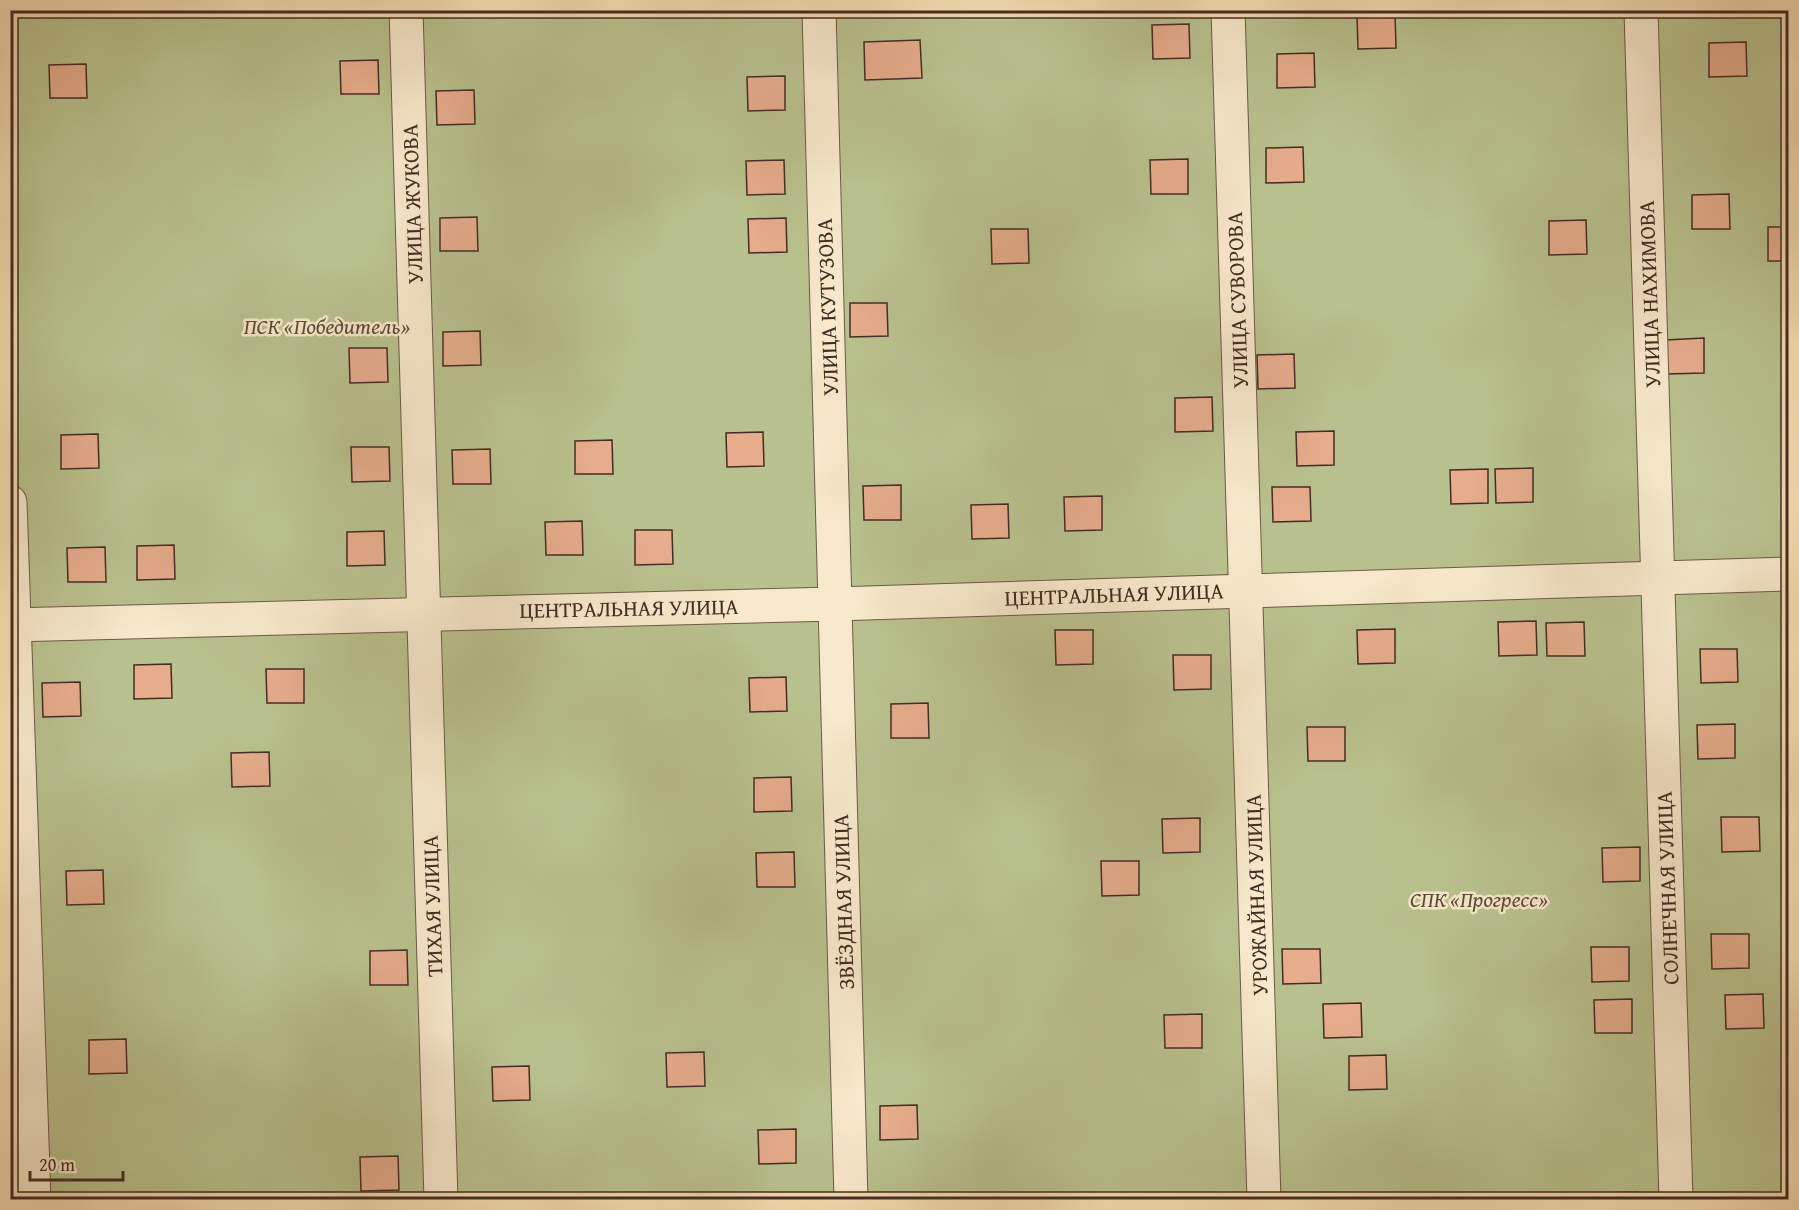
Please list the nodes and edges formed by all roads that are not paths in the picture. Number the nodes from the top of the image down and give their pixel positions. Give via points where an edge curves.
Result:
1 (406, 10) edge
2 (819, 10) edge
3 (1228, 10) edge
4 (1641, 10) edge
5 (10, 502) edge
6 (1788, 574) edge
7 (1657, 577) junction
8 (1247, 590) junction
9 (835, 604) junction
10 (423, 613) junction
11 (12, 625) edge
12 (34, 1200) edge
13 (441, 1200) edge
14 (851, 1200) edge
15 (1264, 1200) edge
16 (1676, 1200) edge

1 - 10 street, УЛИЦА ЖУКОВА
2 - 9 street, УЛИЦА КУТУЗОВА
3 - 8 street, УЛИЦА СУВОРОВА
4 - 7 street, УЛИЦА НАХИМОВА
5 - 11 street
6 - 7 street, ЦЕНТРАЛЬНАЯ УЛИЦА
7 - 8 street, ЦЕНТРАЛЬНАЯ УЛИЦА
7 - 16 street, СОЛНЕЧНАЯ УЛИЦА
8 - 9 street, ЦЕНТРАЛЬНАЯ УЛИЦА
8 - 15 street, УРОЖАЙНАЯ УЛИЦА
9 - 10 street, ЦЕНТРАЛЬНАЯ УЛИЦА
9 - 14 street, ЗВЁЗДНАЯ УЛИЦА
10 - 11 street, ЦЕНТРАЛЬНАЯ УЛИЦА
10 - 13 street, ТИХАЯ УЛИЦА
11 - 12 street

